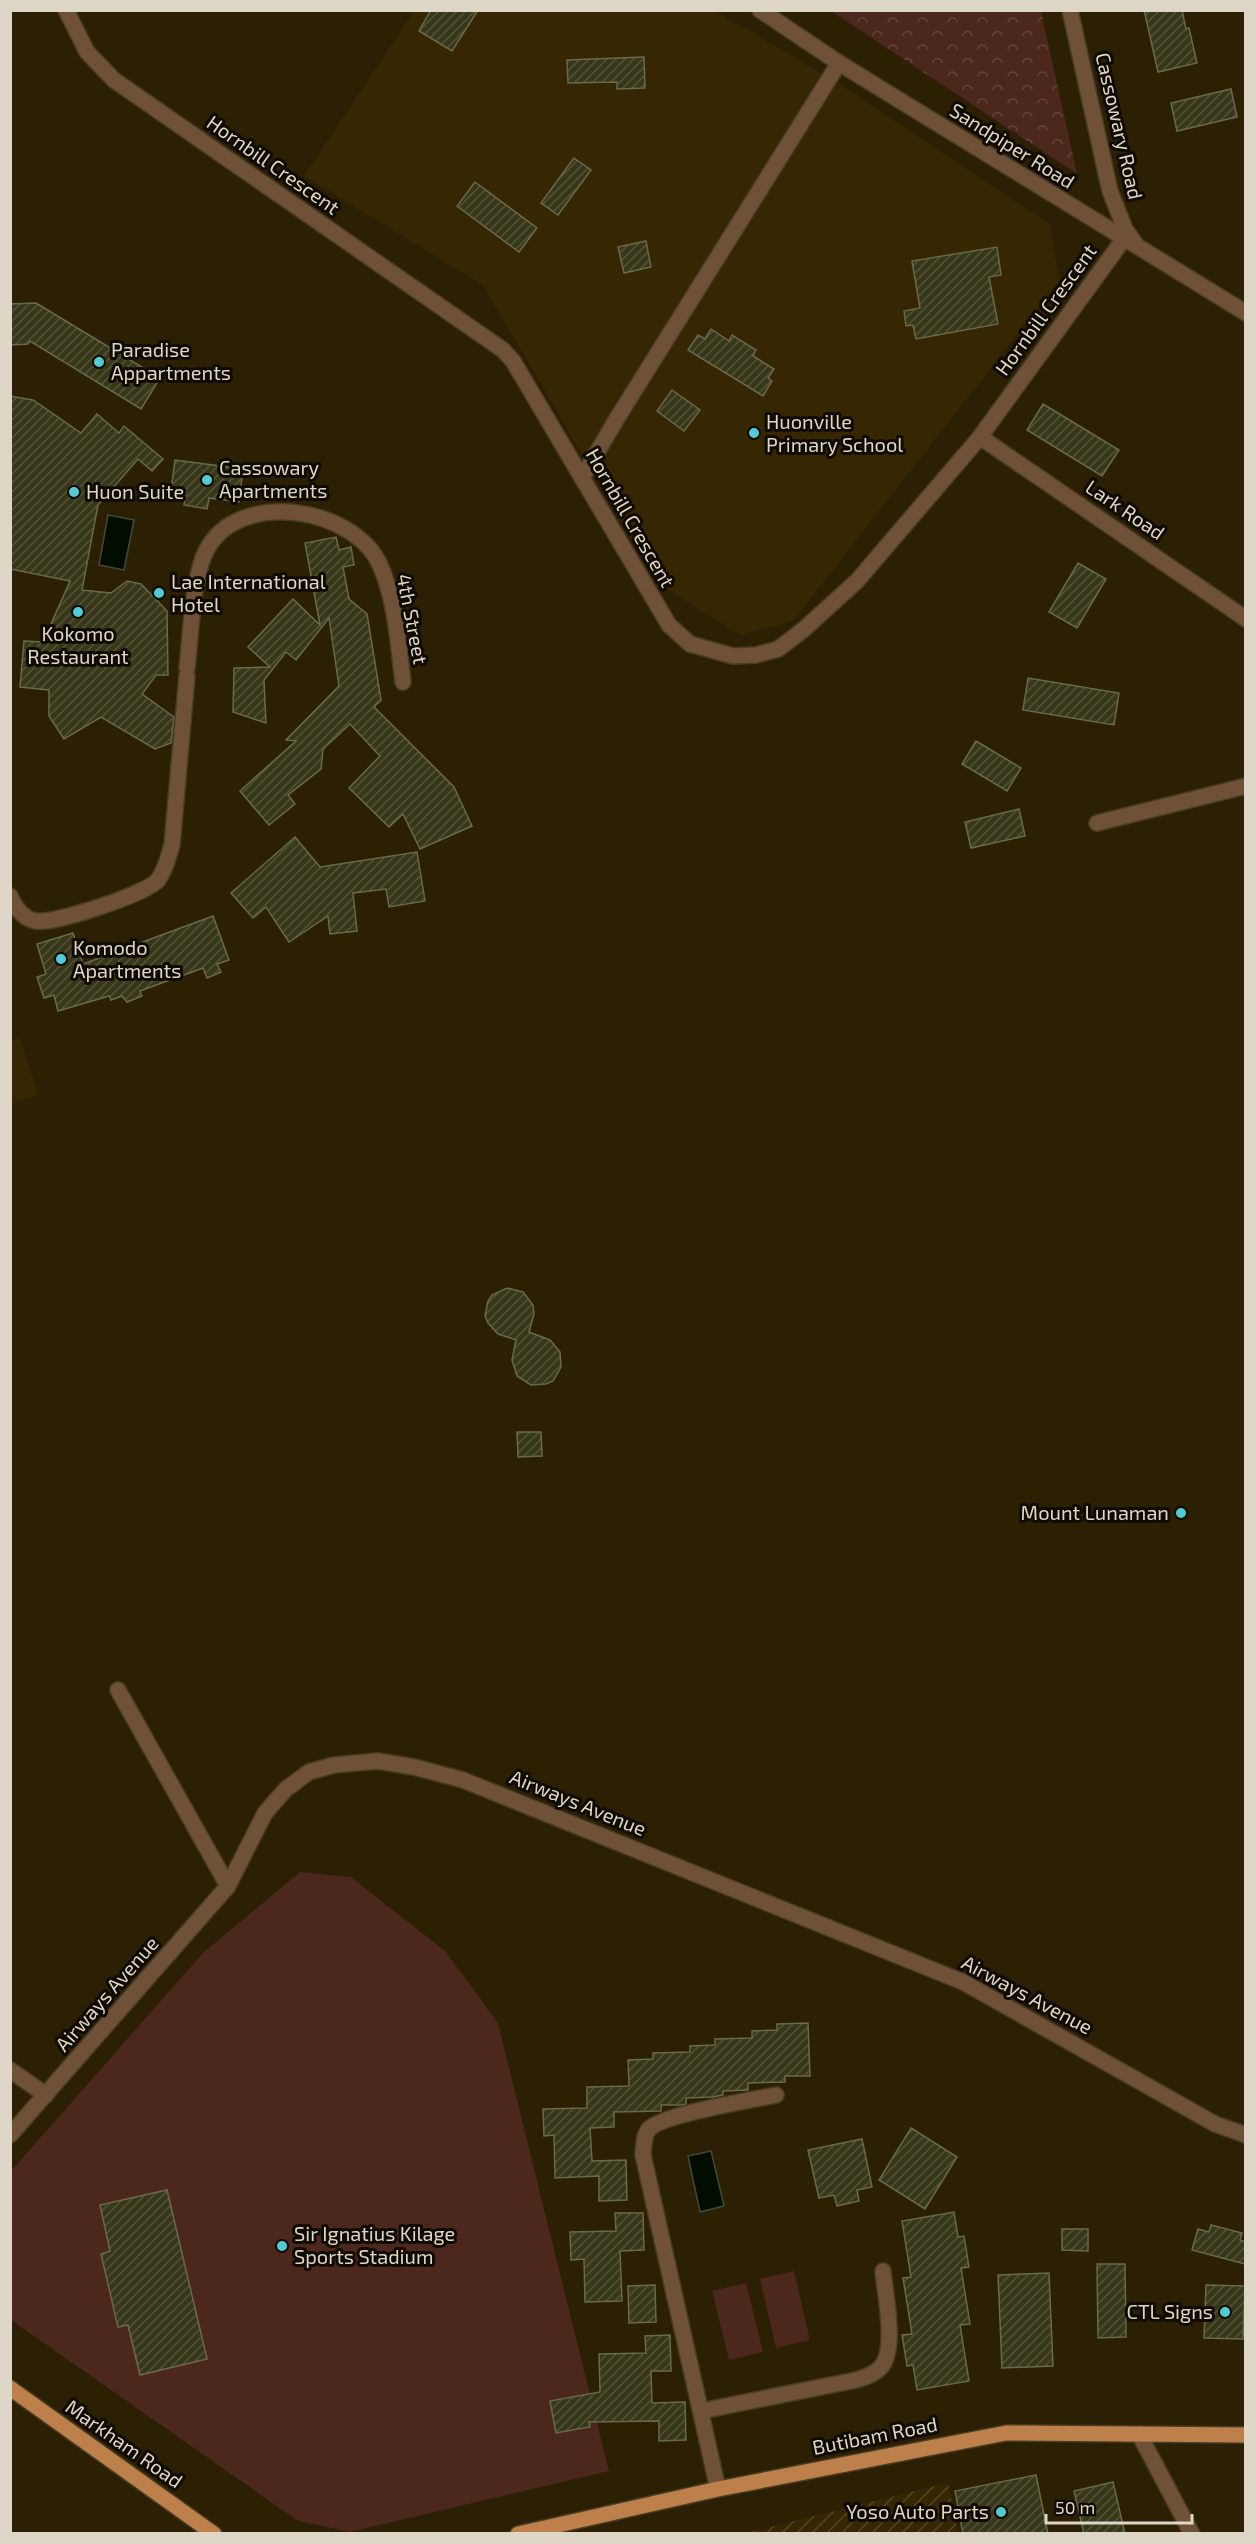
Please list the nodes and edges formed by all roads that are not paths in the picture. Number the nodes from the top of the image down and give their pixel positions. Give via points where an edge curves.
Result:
1 (66, 10) edge
2 (760, 10) edge
3 (1070, 10) edge
4 (839, 63) junction
5 (1123, 240) junction
6 (1138, 247) junction
7 (1245, 313) edge
8 (980, 437) junction
9 (582, 478) junction
10 (1245, 619) edge
11 (403, 682) dead end
12 (1245, 786) edge
13 (1096, 823) dead end
14 (10, 896) edge
15 (118, 1690) dead end
16 (228, 1886) junction
17 (10, 2070) edge
18 (46, 2095) junction
19 (776, 2095) dead end
20 (10, 2134) edge
21 (1245, 2135) edge
22 (883, 2271) dead end
23 (10, 2388) edge
24 (701, 2411) junction
25 (1138, 2434) junction
26 (1245, 2435) edge
27 (718, 2488) junction
28 (576, 2527) edge
29 (214, 2534) edge
30 (518, 2534) edge
31 (1192, 2534) edge

1 - 9 street, Hornbill Crescent via 87,52 114,80 503,350
2 - 4 street, Sandpiper Road
3 - 6 street, Cassowary Road via 1110,191 1125,229
4 - 5 street, Sandpiper Road
4 - 9 street
5 - 6 street, Sandpiper Road
5 - 8 street, Hornbill Crescent
6 - 7 street, Sandpiper Road
8 - 9 street, Hornbill Crescent via 857,581 778,649 756,655 733,656 690,645 669,625
8 - 10 street, Lark Road
11 - 14 street, 4th Street via 392,605 380,565 370,550 323,519 282,512 257,513 240,520 216,537 201,566 172,845 166,867 157,881 141,891 68,917 33,921 21,914
12 - 13 street
15 - 16 street
16 - 18 street, Airways Avenue
16 - 21 street, Airways Avenue via 266,1813 286,1789 309,1772 378,1761 414,1767 474,1784 963,1982 1215,2124
17 - 18 street
18 - 20 street, Airways Avenue
19 - 24 street via 675,2117 649,2129 644,2139 643,2155
22 - 24 street via 888,2355 873,2374
23 - 29 main road, Markham Road
24 - 27 street
25 - 26 main road, Butibam Road
25 - 27 main road, Butibam Road via 1006,2433
25 - 31 street
27 - 28 main road, Butibam Road
28 - 30 main road, Butibam Road

